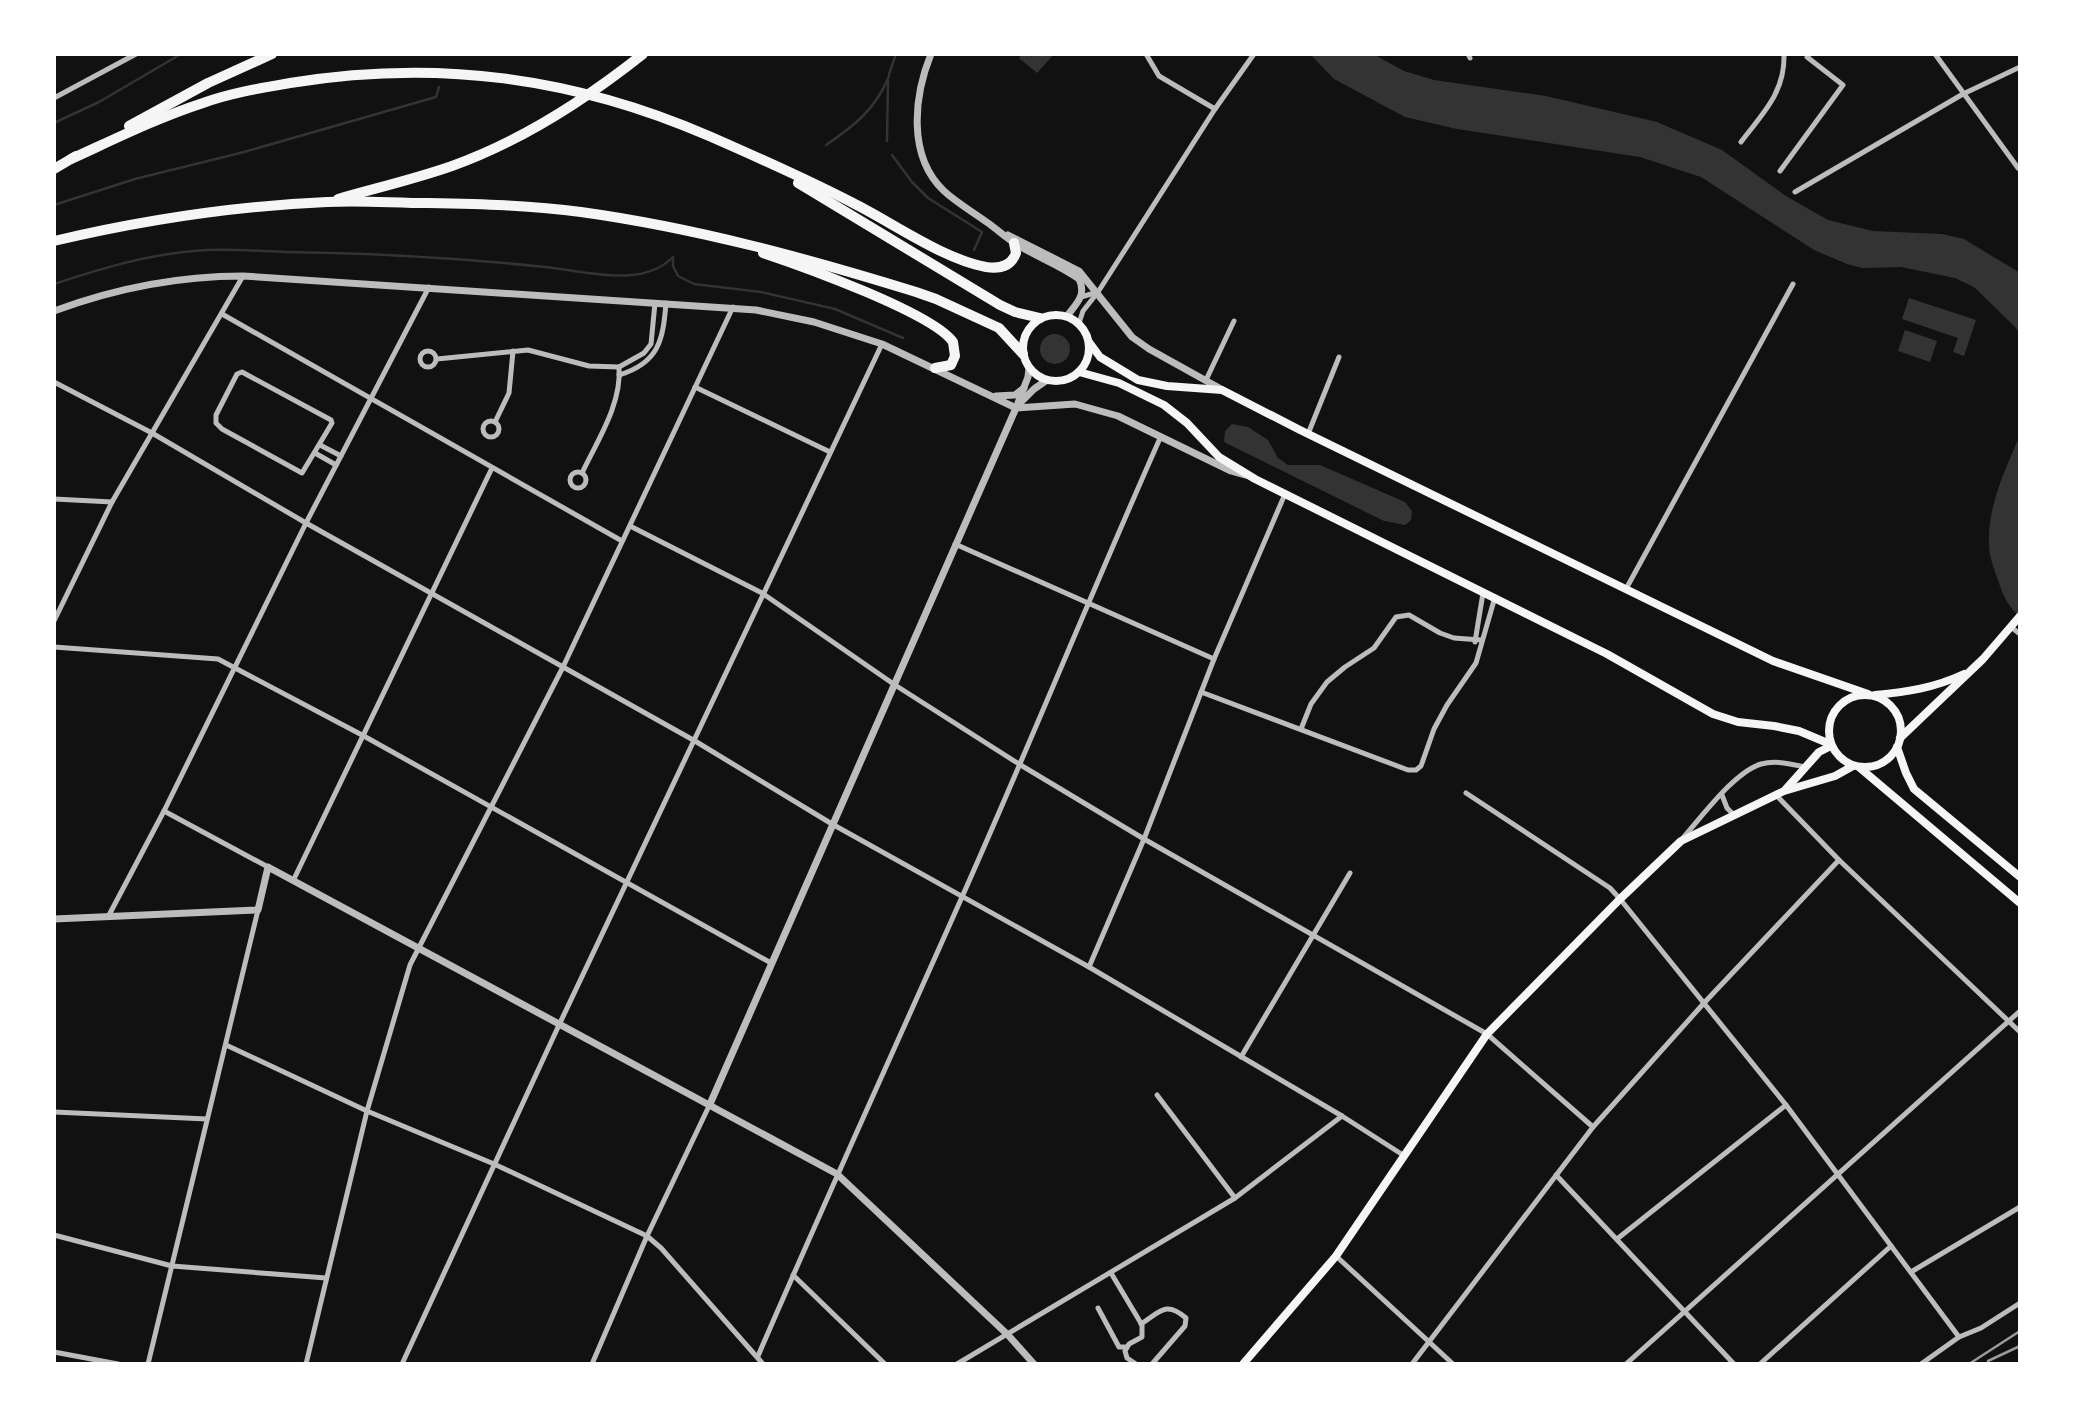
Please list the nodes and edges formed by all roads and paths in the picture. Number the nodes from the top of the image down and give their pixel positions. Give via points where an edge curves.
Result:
1 (136, 54) edge
2 (272, 54) edge
3 (643, 54) edge
4 (931, 54) edge
5 (1146, 54) edge
6 (1254, 54) edge
7 (1784, 54) edge
8 (1809, 54) edge
9 (1935, 54) edge
10 (2020, 66) edge
11 (1963, 94) junction
12 (54, 98) edge
13 (1214, 109) junction
14 (1741, 142) dead end
15 (71, 159) junction
16 (762, 161) junction
17 (2018, 168) dead end
18 (54, 169) edge
19 (1780, 171) dead end
20 (1795, 192) dead end
21 (328, 202) junction
22 (998, 230) junction
23 (727, 239) junction
24 (54, 242) edge
25 (1014, 243) junction
26 (243, 276) junction
27 (1793, 284) dead end
28 (429, 287) junction
29 (1098, 292) junction
30 (1082, 297) junction
31 (655, 302) junction
32 (666, 303) junction
33 (733, 307) junction
34 (54, 311) edge
35 (222, 314) junction
36 (1067, 316) junction
37 (1040, 318) junction
38 (1234, 321) dead end
39 (1079, 323) junction
40 (1089, 342) junction
41 (882, 344) junction
42 (513, 351) junction
43 (1023, 354) junction
44 (1339, 357) dead end
45 (436, 359) dead end
46 (619, 367) junction
47 (935, 368) junction
48 (1029, 368) junction
49 (1079, 372) junction
50 (619, 375) junction
51 (1047, 380) junction
52 (1206, 380) junction
53 (54, 382) edge
54 (695, 387) junction
55 (1024, 387) junction
56 (1222, 390) junction
57 (992, 395) junction
58 (370, 400) junction
59 (1016, 408) junction
60 (495, 422) dead end
61 (152, 433) junction
62 (1308, 434) junction
63 (1161, 436) junction
64 (320, 444) junction
65 (830, 452) junction
66 (315, 453) junction
67 (341, 456) junction
68 (336, 465) junction
69 (492, 468) junction
70 (582, 473) dead end
71 (1255, 479) junction
72 (1286, 494) junction
73 (54, 499) edge
74 (111, 502) junction
75 (306, 523) junction
76 (630, 526) junction
77 (622, 541) junction
78 (955, 544) junction
79 (1626, 589) junction
80 (1484, 591) junction
81 (431, 593) junction
82 (762, 593) junction
83 (1495, 597) junction
84 (1087, 602) junction
85 (54, 621) edge
86 (2016, 621) edge
87 (2020, 634) edge
88 (1478, 640) junction
89 (54, 647) edge
90 (1214, 659) junction
91 (236, 667) junction
92 (563, 667) junction
93 (1969, 671) junction
94 (895, 685) junction
95 (1201, 692) junction
96 (1870, 695) junction
97 (1301, 729) junction
98 (362, 735) junction
99 (695, 740) junction
100 (1899, 743) junction
101 (1831, 745) junction
102 (1019, 764) junction
103 (1805, 767) junction
104 (1857, 767) junction
105 (1466, 793) dead end
106 (1780, 793) junction
107 (1722, 795) junction
108 (491, 807) junction
109 (164, 811) junction
110 (1734, 815) junction
111 (832, 824) junction
112 (1144, 839) junction
113 (1681, 841) junction
114 (1839, 860) junction
115 (268, 867) junction
116 (1350, 873) dead end
117 (2020, 877) edge
118 (293, 881) junction
119 (627, 883) junction
120 (962, 896) junction
121 (1620, 899) junction
122 (2020, 903) edge
123 (258, 910) junction
124 (108, 916) junction
125 (54, 919) edge
126 (1314, 935) junction
127 (419, 950) junction
128 (771, 963) junction
129 (1089, 967) junction
130 (1704, 1003) junction
131 (2020, 1011) edge
132 (2009, 1022) junction
133 (559, 1025) junction
134 (2020, 1032) edge
135 (1487, 1034) junction
136 (226, 1045) junction
137 (1241, 1056) junction
138 (1157, 1095) dead end
139 (710, 1104) junction
140 (1786, 1105) junction
141 (367, 1111) junction
142 (54, 1112) edge
143 (1342, 1116) junction
144 (207, 1119) junction
145 (1593, 1128) junction
146 (1404, 1155) junction
147 (494, 1164) junction
148 (837, 1174) junction
149 (1838, 1174) junction
150 (1556, 1175) junction
151 (1234, 1198) junction
152 (2020, 1207) edge
153 (54, 1235) edge
154 (647, 1236) junction
155 (1618, 1239) junction
156 (1891, 1246) junction
157 (1336, 1256) junction
158 (172, 1266) junction
159 (1912, 1272) junction
160 (1111, 1273) junction
161 (793, 1275) junction
162 (326, 1278) junction
163 (2020, 1303) edge
164 (1098, 1308) dead end
165 (1686, 1311) junction
166 (1142, 1324) junction
167 (1008, 1335) junction
168 (1959, 1337) junction
169 (1429, 1342) junction
170 (1126, 1347) junction
171 (54, 1352) edge
172 (72, 1355) junction
173 (758, 1356) junction
174 (71, 1364) edge
175 (118, 1364) edge
176 (148, 1364) edge
177 (306, 1364) edge
178 (402, 1364) edge
179 (592, 1364) edge
180 (763, 1364) edge
181 (885, 1364) edge
182 (957, 1364) edge
183 (1034, 1364) edge
184 (1136, 1364) edge
185 (1152, 1364) edge
186 (1243, 1364) edge
187 (1412, 1364) edge
188 (1453, 1364) edge
189 (1626, 1364) edge
190 (1734, 1364) edge
191 (1760, 1364) edge
192 (1921, 1364) edge

1 - 12 street
2 - 15 highway via 176,100
3 - 21 highway via 558,114 504,143 453,165
4 - 22 street via 917,100 917,126 926,161 943,190
5 - 13 street via 1159,76
6 - 13 street
7 - 14 street via 1776,97
8 - 19 street via 1807,57 1843,85
9 - 11 street
10 - 11 street
11 - 17 street
11 - 20 street
13 - 29 street
15 - 16 highway via 160,118 224,97 317,79 438,73 499,77 608,98 662,116
15 - 18 highway
16 - 25 highway via 978,265 997,268 1009,264 1016,253
16 - 37 highway via 1000,305
21 - 23 highway via 489,204 579,212
21 - 24 highway via 181,216
22 - 25 street
22 - 29 street via 1072,266
23 - 43 highway via 936,299 999,328
23 - 47 highway via 860,290 932,324 949,336 956,349 951,365
25 - 30 street via 1079,279
26 - 28 street
26 - 34 street via 205,276 130,287
26 - 35 street
27 - 79 street
28 - 31 street
28 - 58 street
29 - 30 street
29 - 39 street
29 - 52 street via 1132,337
30 - 36 street
31 - 32 street
31 - 46 street via 650,344 644,353
32 - 33 street
32 - 50 street via 657,348 644,364
33 - 41 street via 814,322
33 - 54 street
35 - 58 street
35 - 61 street
36 - 37 main road
36 - 39 main road
37 - 43 main road via 1027,329
38 - 52 street
39 - 40 main road
40 - 49 main road
40 - 56 main road via 1100,357 1138,380
41 - 47 street
41 - 65 street
42 - 45 street
42 - 46 street
42 - 60 street via 509,393
43 - 48 main road
44 - 62 street
46 - 50 street
47 - 57 street
48 - 51 main road
48 - 55 street
49 - 51 main road via 1064,380
49 - 71 main road via 1119,383 1164,405 1219,457
50 - 70 street via 606,425
51 - 59 street
52 - 56 street
53 - 61 street
54 - 65 street
54 - 76 street
55 - 57 street via 1015,395
55 - 59 street
56 - 62 main road
57 - 59 street
58 - 67 street
58 - 69 street
59 - 63 street via 1075,404 1118,416
59 - 78 street
61 - 74 street
61 - 75 street
62 - 79 main road
63 - 71 street
63 - 84 street
64 - 66 street
64 - 66 street via 331,420 247,373 237,374 216,423 298,473 305,471
64 - 67 street
65 - 82 street
66 - 68 street
67 - 68 street
68 - 75 street
69 - 77 street
69 - 81 street
71 - 72 main road
72 - 80 main road
72 - 90 street
73 - 74 street
74 - 85 street
75 - 81 street
75 - 91 street
76 - 77 street
76 - 82 street
77 - 92 street
78 - 84 street
78 - 94 street
79 - 96 main road via 1773,661
80 - 83 main road
80 - 88 street
81 - 92 street
81 - 98 street
82 - 94 street
82 - 99 street
83 - 88 street
83 - 101 main road via 1713,714 1799,731
84 - 90 street
84 - 102 street
86 - 87 street
86 - 93 main road
88 - 97 street via 1440,634 1409,615 1396,617 1374,648 1327,682
88 - 97 street via 1476,663 1447,705 1416,770
89 - 91 street via 218,659
90 - 95 street
91 - 98 street
91 - 109 street
92 - 99 street
92 - 108 street
93 - 96 main road via 1932,687
93 - 100 main road
94 - 102 street
94 - 111 street
95 - 97 street
95 - 112 street
96 - 100 main road via 1883,699 1896,712
96 - 101 main road via 1849,699 1836,709 1829,725
98 - 108 street
98 - 118 street
99 - 111 street
99 - 119 street
100 - 104 main road via 1881,764
100 - 117 main road via 1914,789
101 - 103 main road
101 - 104 main road via 1838,756
102 - 112 street
102 - 120 street
103 - 106 main road
103 - 107 street via 1759,765
104 - 106 main road
104 - 122 main road
105 - 121 street
106 - 110 main road
106 - 114 street
107 - 110 street
107 - 113 street
108 - 119 street
108 - 127 street
109 - 115 street
109 - 124 street
110 - 113 main road
111 - 120 street
111 - 128 street
112 - 126 street
112 - 129 street
113 - 121 main road
114 - 130 street
114 - 132 street
115 - 118 street
115 - 123 street
116 - 126 street
118 - 127 street
119 - 128 street
119 - 133 street
120 - 129 street
120 - 148 street
121 - 130 street
121 - 135 main road
123 - 124 street
123 - 136 street
124 - 125 street
126 - 135 street
126 - 137 street
127 - 133 street
127 - 141 street via 410,965
128 - 139 street
129 - 137 street
130 - 140 street
130 - 145 street
131 - 132 street
132 - 134 street
132 - 149 street
133 - 139 street
133 - 147 street
135 - 145 street
135 - 146 main road
136 - 141 street
136 - 144 street
137 - 143 street
138 - 151 street
139 - 148 street
139 - 154 street
140 - 149 street
140 - 155 street
141 - 147 street
141 - 162 street
142 - 144 street
143 - 146 street
143 - 151 street
144 - 158 street
145 - 150 street
146 - 157 main road
147 - 154 street
147 - 178 street
148 - 161 street
148 - 167 street
149 - 156 street
149 - 165 street
150 - 155 street
150 - 169 street
151 - 160 street
152 - 159 street
153 - 158 street
154 - 173 street
154 - 179 street
155 - 165 street
156 - 159 street
156 - 191 street
157 - 169 street
157 - 186 main road
158 - 162 street
158 - 176 street
159 - 168 street
160 - 166 street
160 - 167 street
161 - 173 street
161 - 181 street
162 - 177 street
163 - 168 street
164 - 170 street via 1119,1347
165 - 189 street
165 - 190 street
166 - 170 street via 1142,1337
166 - 185 street via 1166,1308 1186,1318 1185,1326
167 - 182 street
167 - 183 street
168 - 192 street
169 - 187 street
169 - 188 street
170 - 184 street via 1127,1358
171 - 172 street
172 - 174 street
172 - 175 street
173 - 180 street

